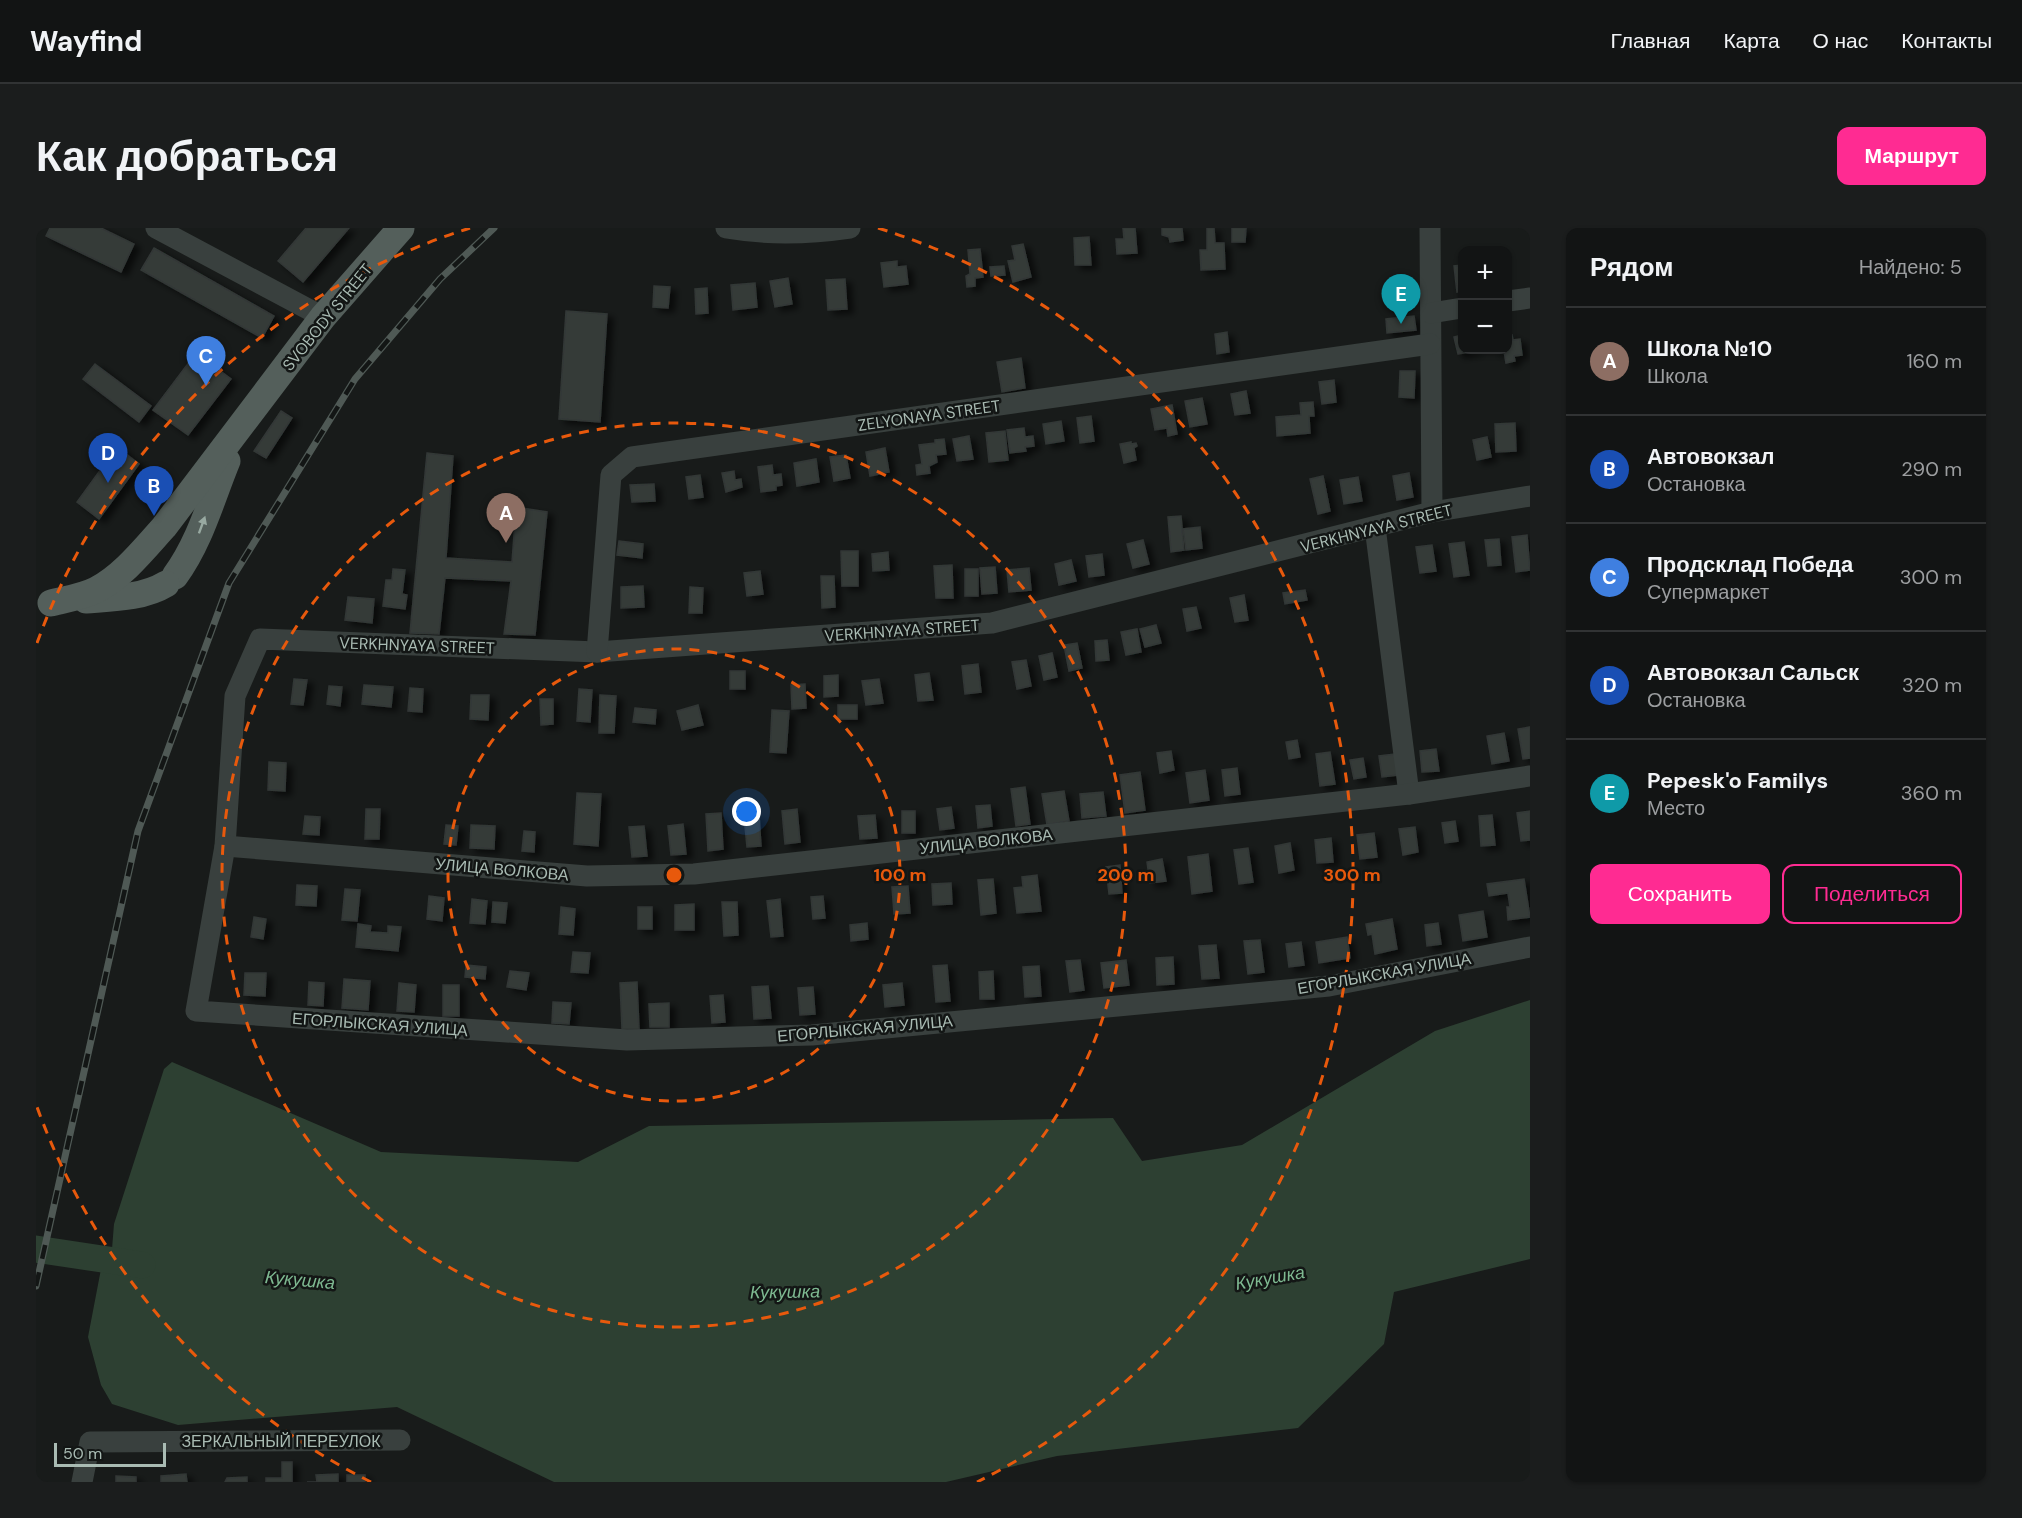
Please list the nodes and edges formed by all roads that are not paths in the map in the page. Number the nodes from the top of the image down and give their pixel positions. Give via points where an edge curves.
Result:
1 (156, 228) edge
2 (401, 228) edge
3 (726, 228) edge
4 (1430, 228) edge
5 (837, 229) edge
6 (1530, 298) edge
7 (1512, 300) edge
8 (1458, 309) edge
9 (1431, 313) junction
10 (323, 316) junction
11 (1430, 344) junction
12 (256, 407) junction
13 (1530, 496) edge
14 (1432, 512) junction
15 (1375, 528) junction
16 (140, 554) junction
17 (170, 580) junction
18 (43, 603) edge
19 (597, 652) junction
20 (1530, 776) edge
21 (1409, 794) junction
22 (225, 846) junction
23 (1530, 947) edge
24 (400, 1440) dead end
25 (82, 1482) edge

1 - 10 street
2 - 10 main road, SVOBODY STREET
3 - 5 street via 756,233
4 - 9 street
6 - 7 street
8 - 9 street
9 - 11 street
10 - 12 main road, SVOBODY STREET
11 - 14 street
11 - 19 street, ZELYONAYA STREET via 632,457 611,474
12 - 16 main road
17 -> 12 main road via 187,559 230,452
13 - 14 street, VERKHNYAYA STREET
14 - 15 street, VERKHNYAYA STREET
15 - 19 street, VERKHNYAYA STREET via 992,623
15 - 21 street
16 - 17 main road via 151,545 171,550 178,562
16 - 18 main road via 95,590
17 - 18 main road via 158,589 119,597
19 - 22 street, VERKHNYAYA STREET via 260,639 235,696
20 - 21 street, УЛИЦА ВОЛКОВА
21 - 22 street, УЛИЦА ВОЛКОВА via 694,874 587,876
22 - 23 street, ЕГОРЛЫКСКАЯ УЛИЦА via 196,1011 627,1040 812,1035 1329,986
24 - 25 street, ЗЕРКАЛЬНЫЙ ПЕРЕУЛОК via 90,1442

